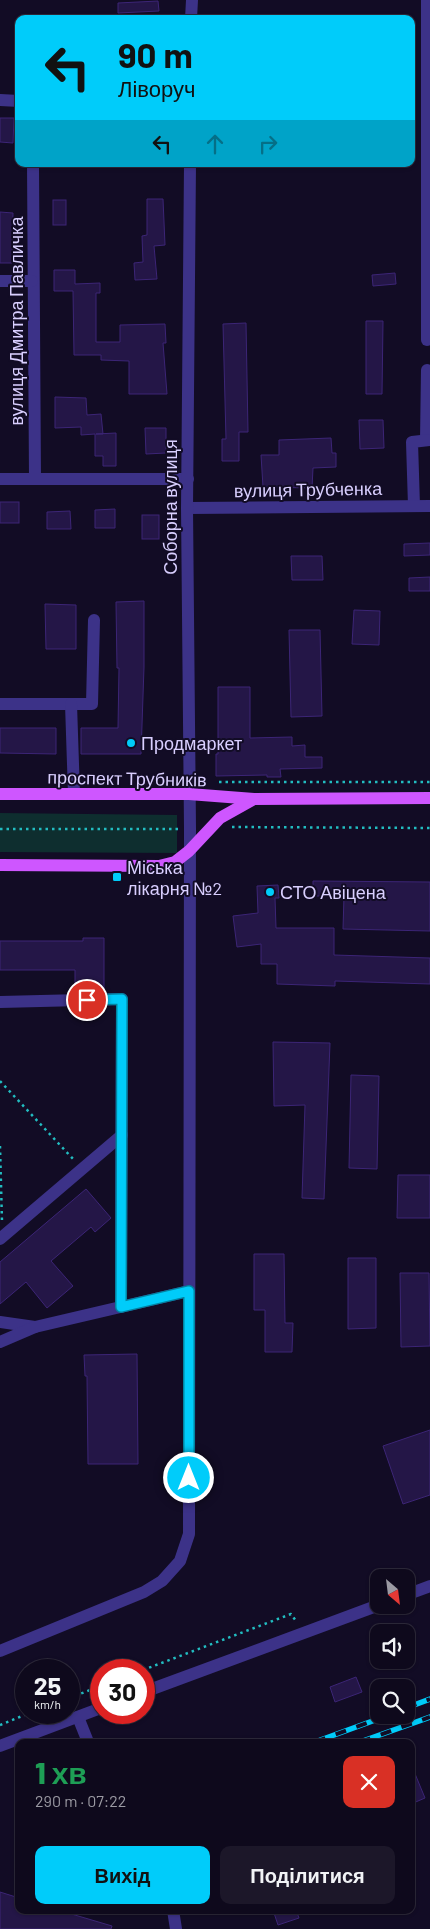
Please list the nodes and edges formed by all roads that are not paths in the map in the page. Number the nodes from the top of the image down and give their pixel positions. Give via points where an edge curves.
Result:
1 (192, 0) edge
2 (427, 0) edge
3 (192, 15) edge
4 (0, 100) edge
5 (15, 102) edge
6 (33, 167) edge
7 (190, 167) edge
8 (0, 281) edge
9 (32, 281) junction
10 (427, 340) dead end
11 (427, 370) dead end
12 (428, 440) edge
13 (188, 478) junction
14 (0, 479) edge
15 (35, 479) junction
16 (414, 506) junction
17 (430, 506) edge
18 (187, 508) junction
19 (94, 620) dead end
20 (0, 704) edge
21 (71, 704) junction
22 (0, 794) edge
23 (74, 794) junction
24 (189, 794) junction
25 (430, 798) edge
26 (254, 799) junction
27 (189, 851) junction
28 (0, 865) edge
29 (0, 1002) edge
30 (122, 1135) junction
31 (1, 1238) edge
32 (189, 1291) junction
33 (121, 1307) junction
34 (0, 1322) edge
35 (35, 1327) junction
36 (0, 1342) edge
37 (430, 1586) edge
38 (415, 1592) edge
39 (370, 1608) edge
40 (0, 1651) edge
41 (155, 1688) edge
42 (80, 1722) edge
43 (59, 1724) edge
44 (19, 1739) edge
45 (87, 1739) edge
46 (15, 1740) edge
47 (0, 1746) edge
48 (174, 1914) edge
49 (176, 1929) edge

1 - 3 street
2 - 10 street
4 - 5 street
6 - 9 street, вулиця Дмитра Павличка
7 - 13 street, Соборна вулиця
8 - 9 street
9 - 15 street, вулиця Дмитра Павличка
11 - 12 street
12 - 16 street via 412,442
13 - 15 street
13 - 18 street, Соборна вулиця
14 - 15 street
16 - 17 street, вулиця Трубченка
16 - 18 street, вулиця Трубченка
18 - 24 street, Соборна вулиця
19 - 21 street via 92,704
20 - 21 street
21 - 23 street
22 - 23 main road, проспект Трубників
23 - 24 main road, проспект Трубників
24 - 26 main road, проспект Трубників
24 - 27 street, Соборна вулиця
25 - 26 main road, проспект Трубників
26 - 27 main road, проспект Трубників via 220,818
27 - 28 main road, проспект Трубників via 174,862 159,866
27 - 32 street, Соборна вулиця
29 - 30 street via 122,999
30 - 31 street
30 - 33 street
32 - 33 street
32 - 40 street, Соборна вулиця via 190,1534 180,1561 162,1581 144,1592
33 - 35 street
34 - 35 street
35 - 36 street
37 - 38 street
39 - 41 street
42 - 45 street
43 - 44 street
46 - 47 street
48 - 49 street

